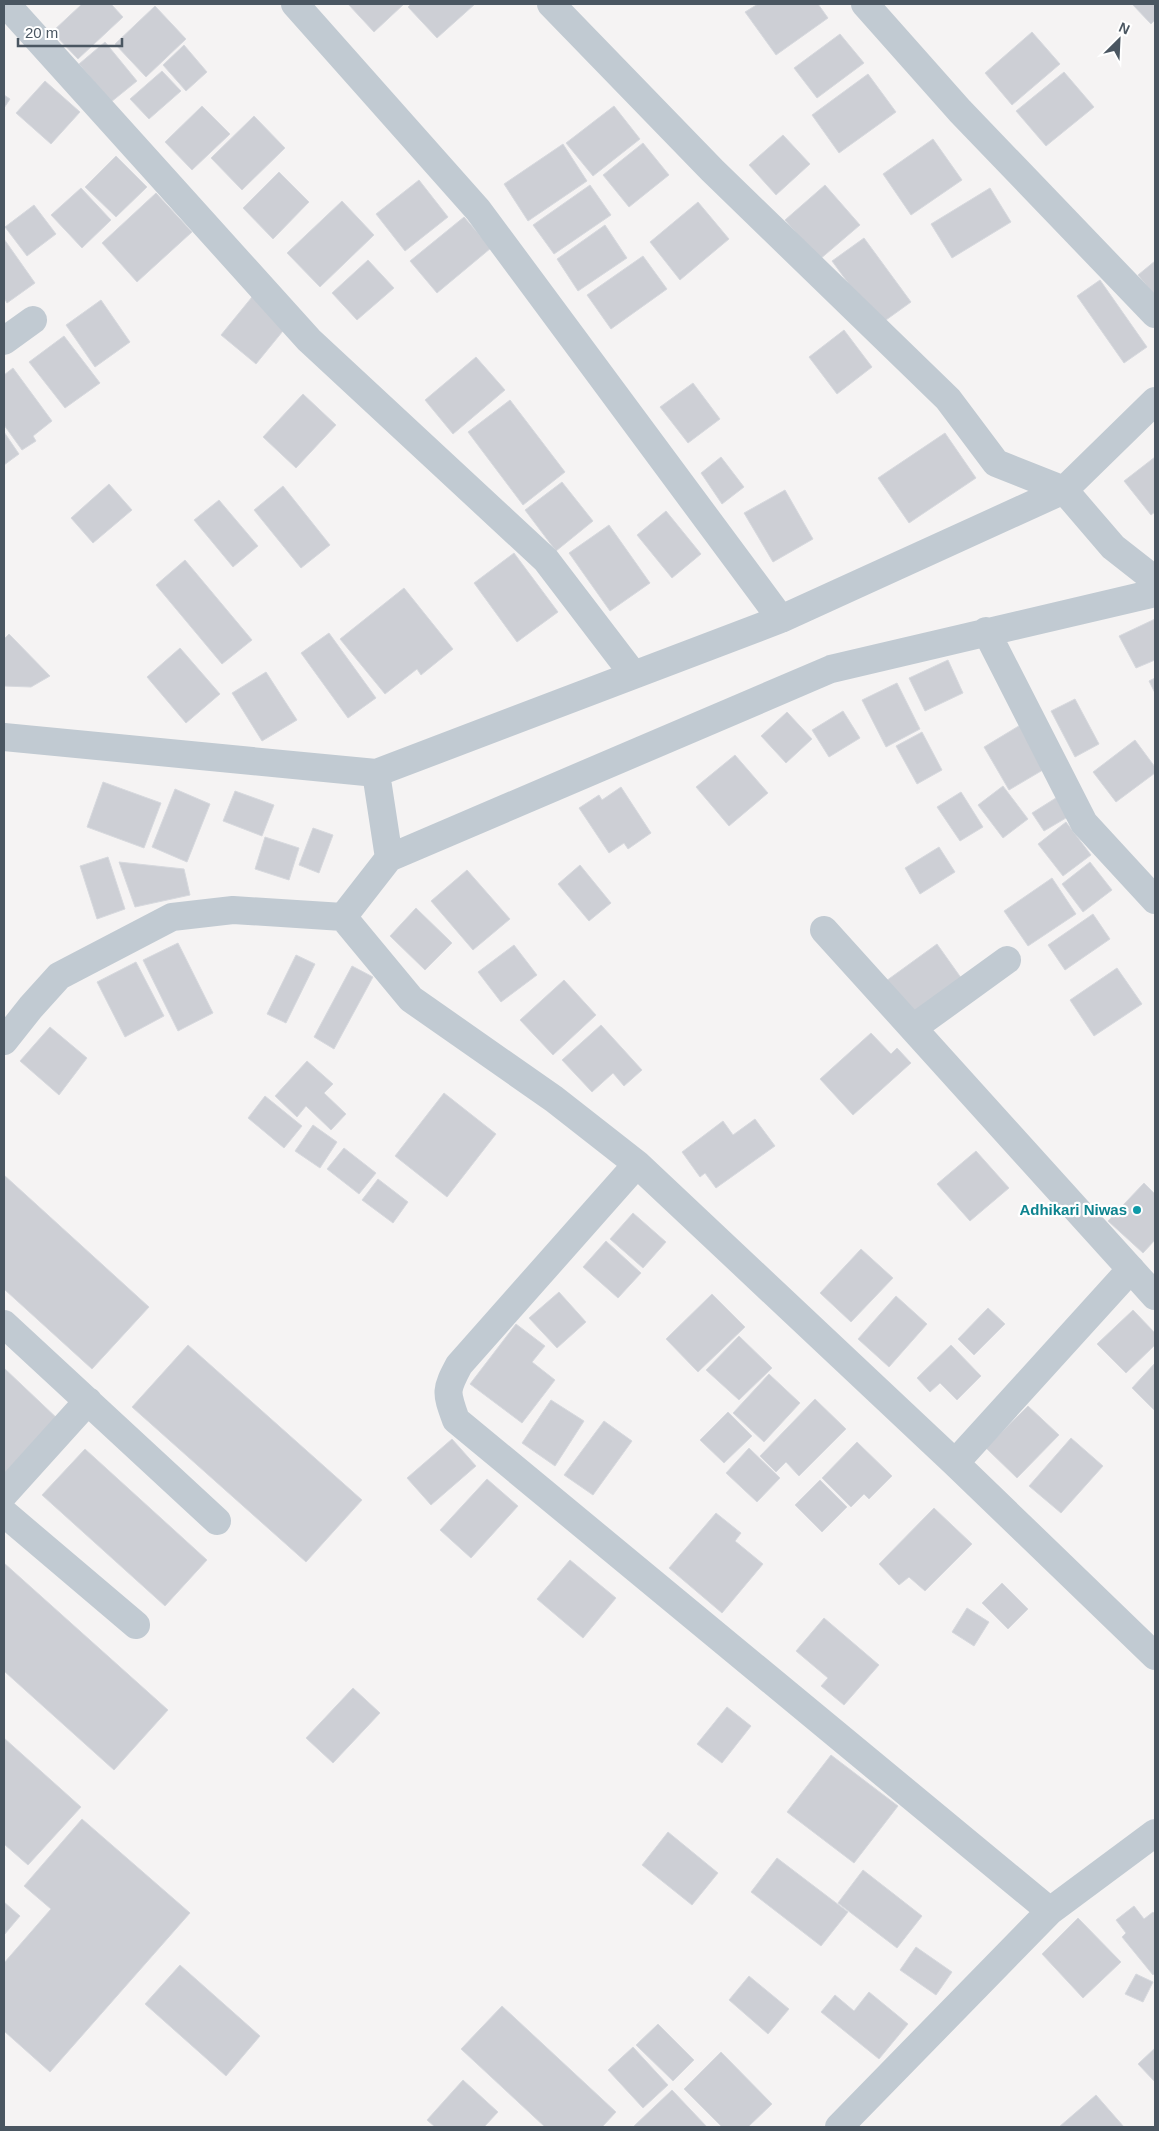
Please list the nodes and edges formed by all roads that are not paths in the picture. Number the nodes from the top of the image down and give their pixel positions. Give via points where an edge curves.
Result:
1 (6, 4) edge
2 (295, 4) edge
3 (551, 4) edge
4 (865, 4) edge
5 (1155, 314) edge
6 (33, 320) dead end
7 (4, 341) edge
8 (1155, 401) edge
9 (1064, 490) junction
10 (1155, 580) edge
11 (1155, 593) edge
12 (780, 620) junction
13 (986, 631) junction
14 (633, 674) junction
15 (4, 737) edge
16 (376, 773) junction
17 (389, 858) junction
18 (1155, 900) edge
19 (343, 917) junction
20 (824, 930) dead end
21 (1007, 960) dead end
22 (913, 1028) junction
23 (4, 1041) edge
24 (637, 1164) junction
25 (1131, 1269) junction
26 (1155, 1296) edge
27 (4, 1324) edge
28 (88, 1401) junction
29 (955, 1464) junction
30 (4, 1494) edge
31 (4, 1513) edge
32 (217, 1521) dead end
33 (136, 1625) dead end
34 (1155, 1656) edge
35 (1155, 1833) edge
36 (1050, 1911) junction
37 (839, 2127) edge

1 - 14 street via 310,340 546,560
2 - 12 street via 478,210
3 - 9 street via 712,170 948,399 996,463
4 - 5 street via 960,111
6 - 7 street
8 - 9 street
9 - 10 street via 1113,548
9 - 12 street
11 - 13 street
12 - 14 street
13 - 17 street via 831,669
13 - 18 street via 1084,823
14 - 16 street
15 - 16 street
16 - 17 street
17 - 19 street
19 - 23 street via 233,910 172,917 59,976
19 - 24 street via 411,999 554,1099
20 - 22 street
21 - 22 street
22 - 25 street
24 - 29 street
24 - 36 street via 459,1365 449,1384 448,1396 456,1420
25 - 26 street
25 - 29 street
27 - 28 street
28 - 30 street
28 - 32 street
29 - 34 street
31 - 33 street
35 - 36 street
36 - 37 street

